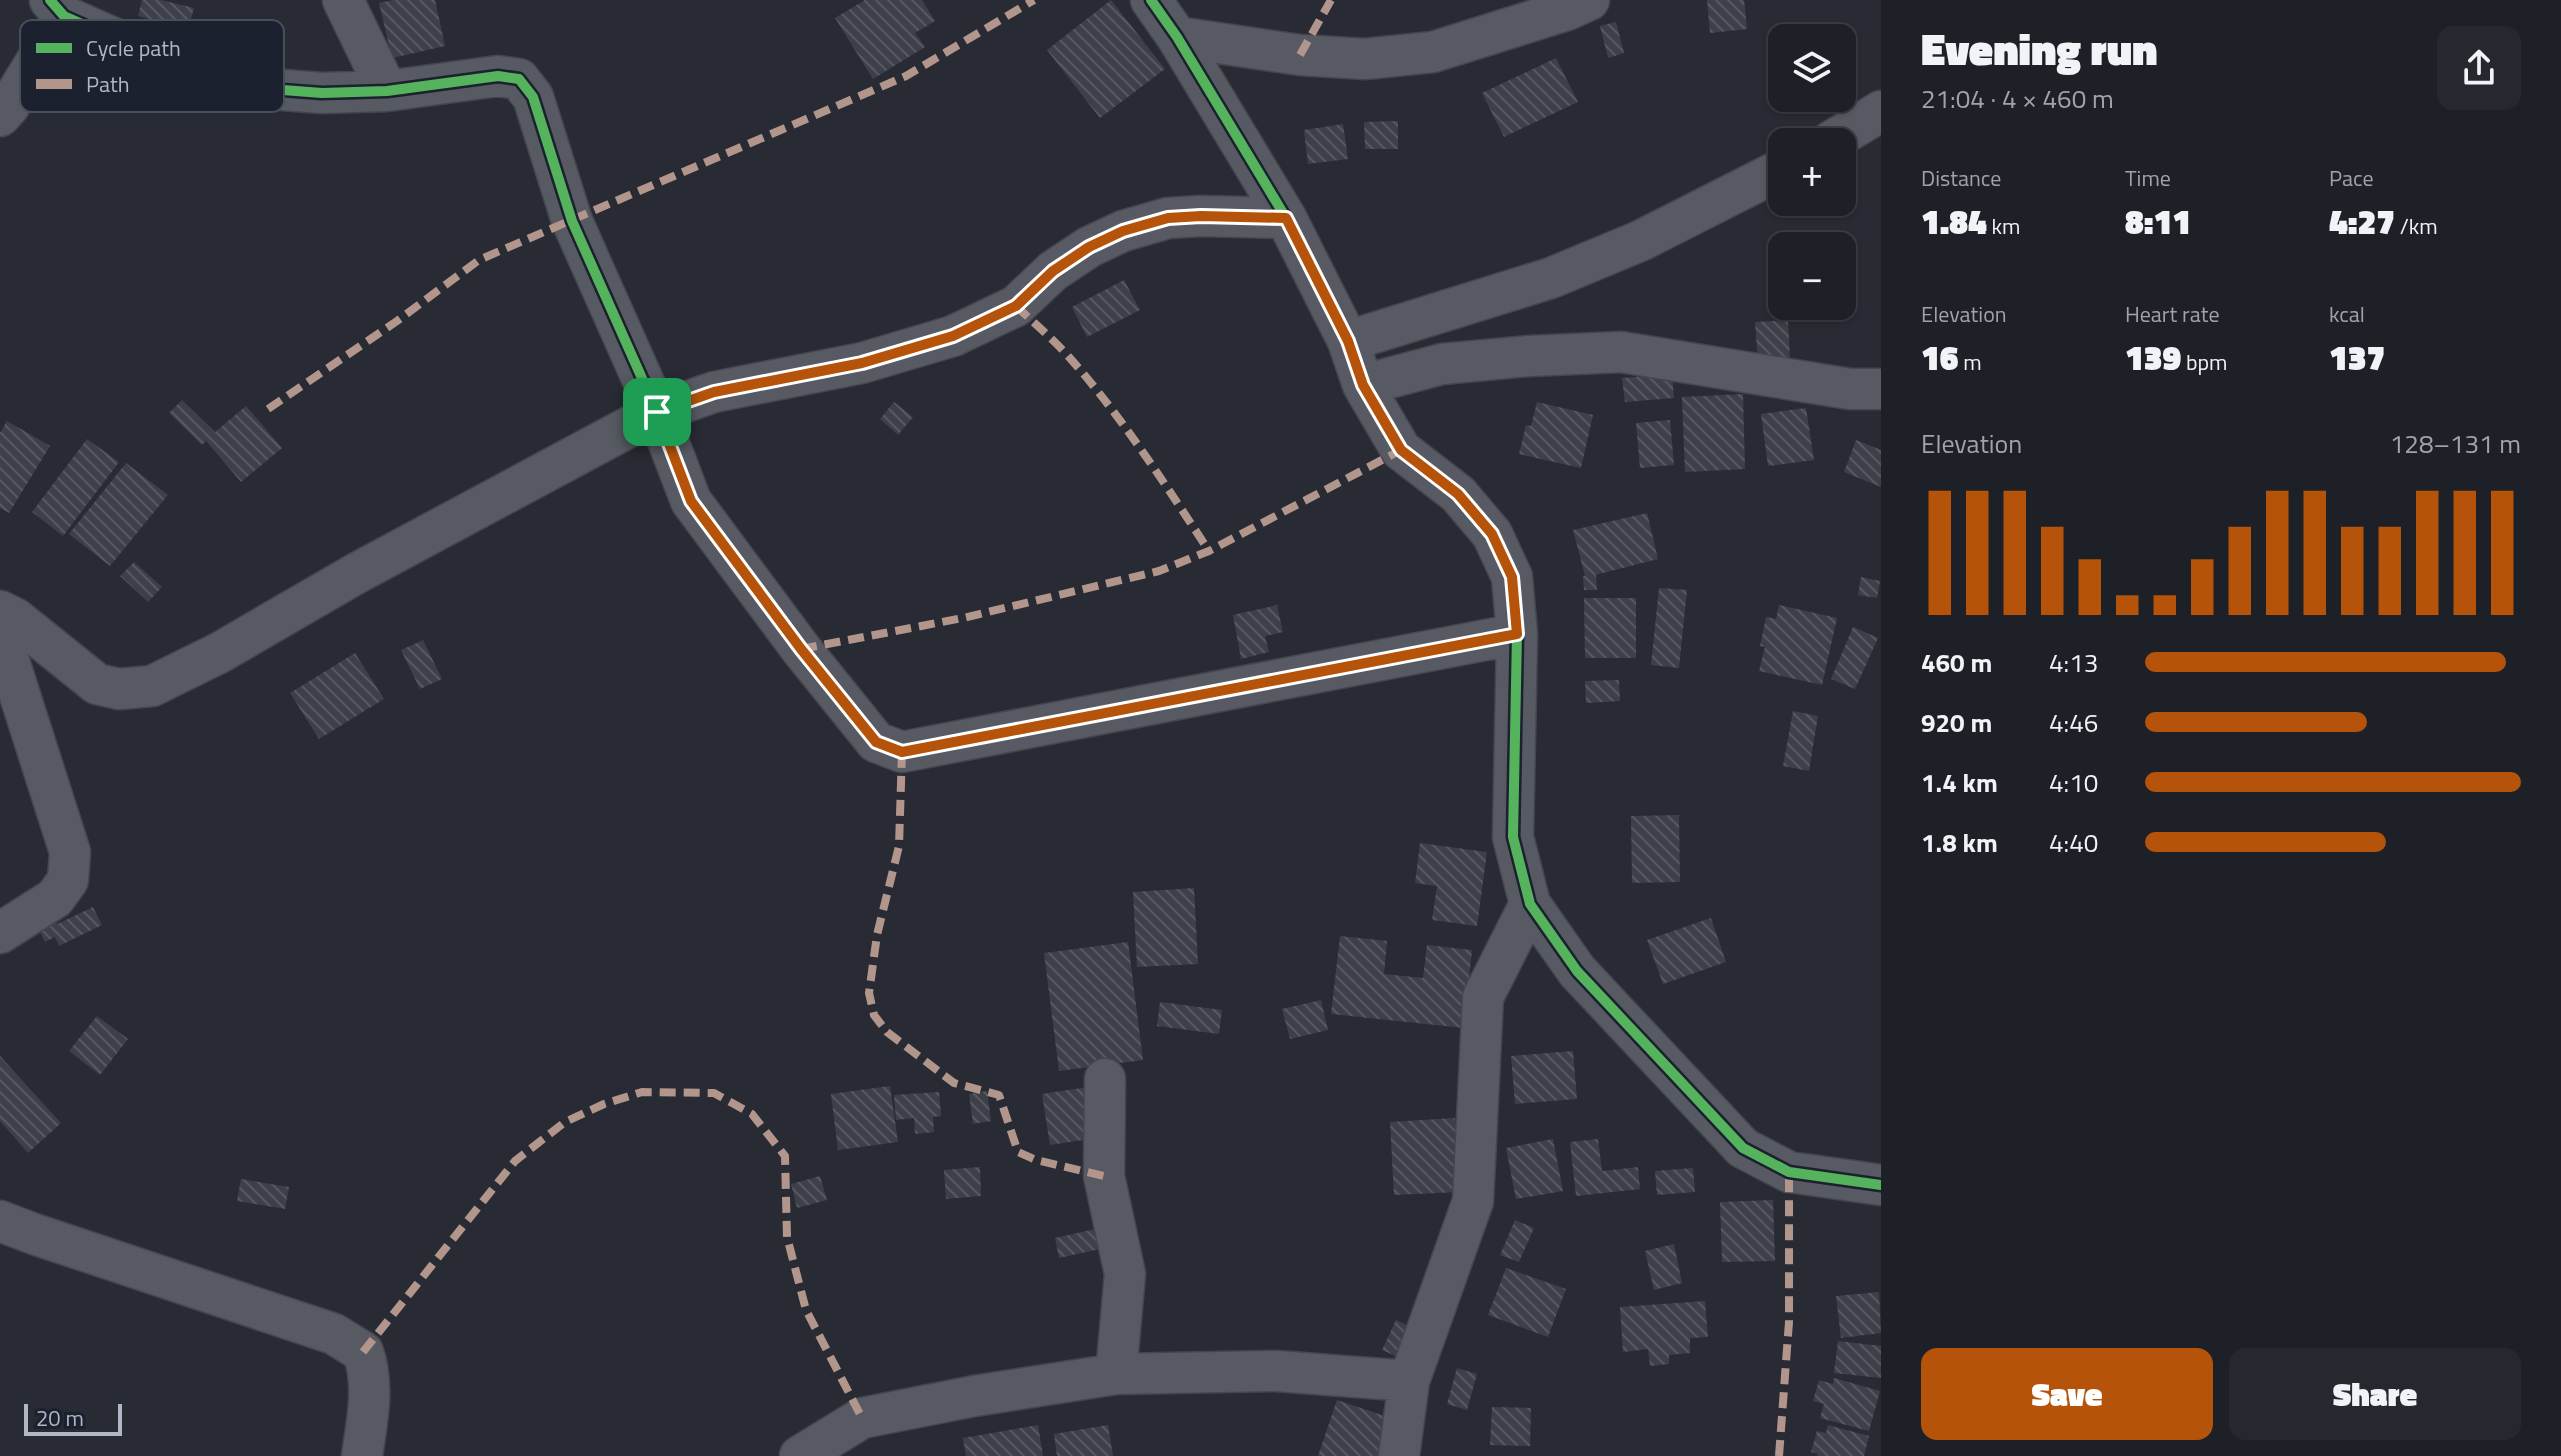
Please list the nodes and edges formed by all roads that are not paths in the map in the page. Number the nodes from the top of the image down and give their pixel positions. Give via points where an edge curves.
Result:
1 (343, 0) edge
2 (1151, 0) edge
3 (1589, 0) edge
4 (57, 8) edge
5 (81, 20) edge
6 (1177, 37) junction
7 (20, 84) edge
8 (284, 90) edge
9 (387, 91) junction
10 (1881, 111) edge
11 (0, 116) edge
12 (1853, 128) edge
13 (1768, 176) edge
14 (1286, 218) junction
15 (1348, 341) junction
16 (1363, 385) junction
17 (1881, 389) edge
18 (657, 412) junction
19 (0, 611) edge
20 (0, 633) edge
21 (1517, 634) junction
22 (1530, 904) junction
23 (0, 933) edge
24 (1105, 1079) dead end
25 (1881, 1185) edge
26 (0, 1221) edge
27 (1116, 1374) junction
28 (1409, 1381) junction
29 (362, 1456) edge
30 (800, 1456) edge
31 (1399, 1456) edge

1 - 9 street
2 - 6 street
3 - 6 street via 1433,52 1365,59
4 - 5 street
6 - 14 street
7 - 11 street
8 - 9 street
9 - 18 street via 498,76 519,79 533,97 572,221
10 - 12 street
13 - 15 street via 1640,241 1551,278
14 - 15 street
14 - 18 street via 1168,218 1123,231 1053,271 1016,306 953,336 862,363 714,392
15 - 16 street
16 - 17 street via 1442,364 1621,352 1850,389
16 - 21 street via 1401,450 1458,494 1492,534 1512,577
18 - 19 street via 152,686 119,689 97,684
18 - 21 street via 691,501 876,742 902,752
20 - 23 street via 70,852 68,880 55,898
21 - 22 street via 1513,837
22 - 25 street via 1577,971 1743,1148 1789,1172
22 - 28 street via 1483,997 1473,1201
24 - 27 street via 1104,1176 1125,1274
26 - 29 street via 334,1334 363,1352 369,1409
27 - 28 street via 1276,1371
27 - 30 street via 862,1418
28 - 31 street

